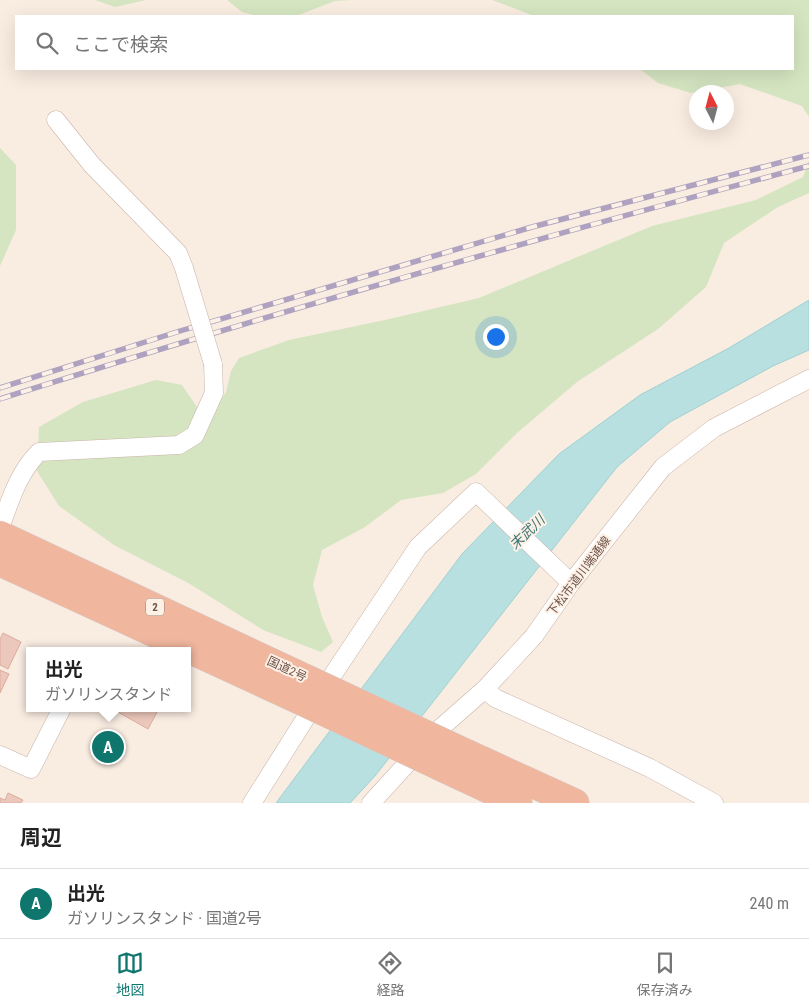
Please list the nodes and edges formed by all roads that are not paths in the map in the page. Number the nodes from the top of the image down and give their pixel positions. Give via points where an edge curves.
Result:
1 (56, 120) dead end
2 (809, 379) edge
3 (0, 528) edge
4 (0, 535) edge
5 (0, 562) edge
6 (567, 580) junction
7 (303, 690) junction
8 (485, 690) junction
9 (60, 712) edge
10 (0, 755) edge
11 (448, 757) junction
12 (252, 803) edge
13 (370, 803) edge
14 (518, 803) edge
15 (575, 803) edge
16 (714, 803) edge

1 - 3 street, bridge via 92,165 178,253 212,364 214,393 195,435 179,445 40,452 15,485
2 - 6 street, 下松市道川端通線 via 714,428 680,452 663,467
4 - 7 highway, 国道2号 / 2
5 - 7 highway, 国道2号 / 2
6 - 8 street, 下松市道川端通線 via 534,636
6 - 12 street via 476,492 418,547
7 - 11 highway, 国道2号 / 2, bridge
8 - 13 street, 下松市道川端通線 via 436,732
8 - 16 street via 494,698 650,768
9 - 10 street via 31,769
11 - 14 highway, 国道2号 / 2
11 - 15 highway, 国道2号 / 2

